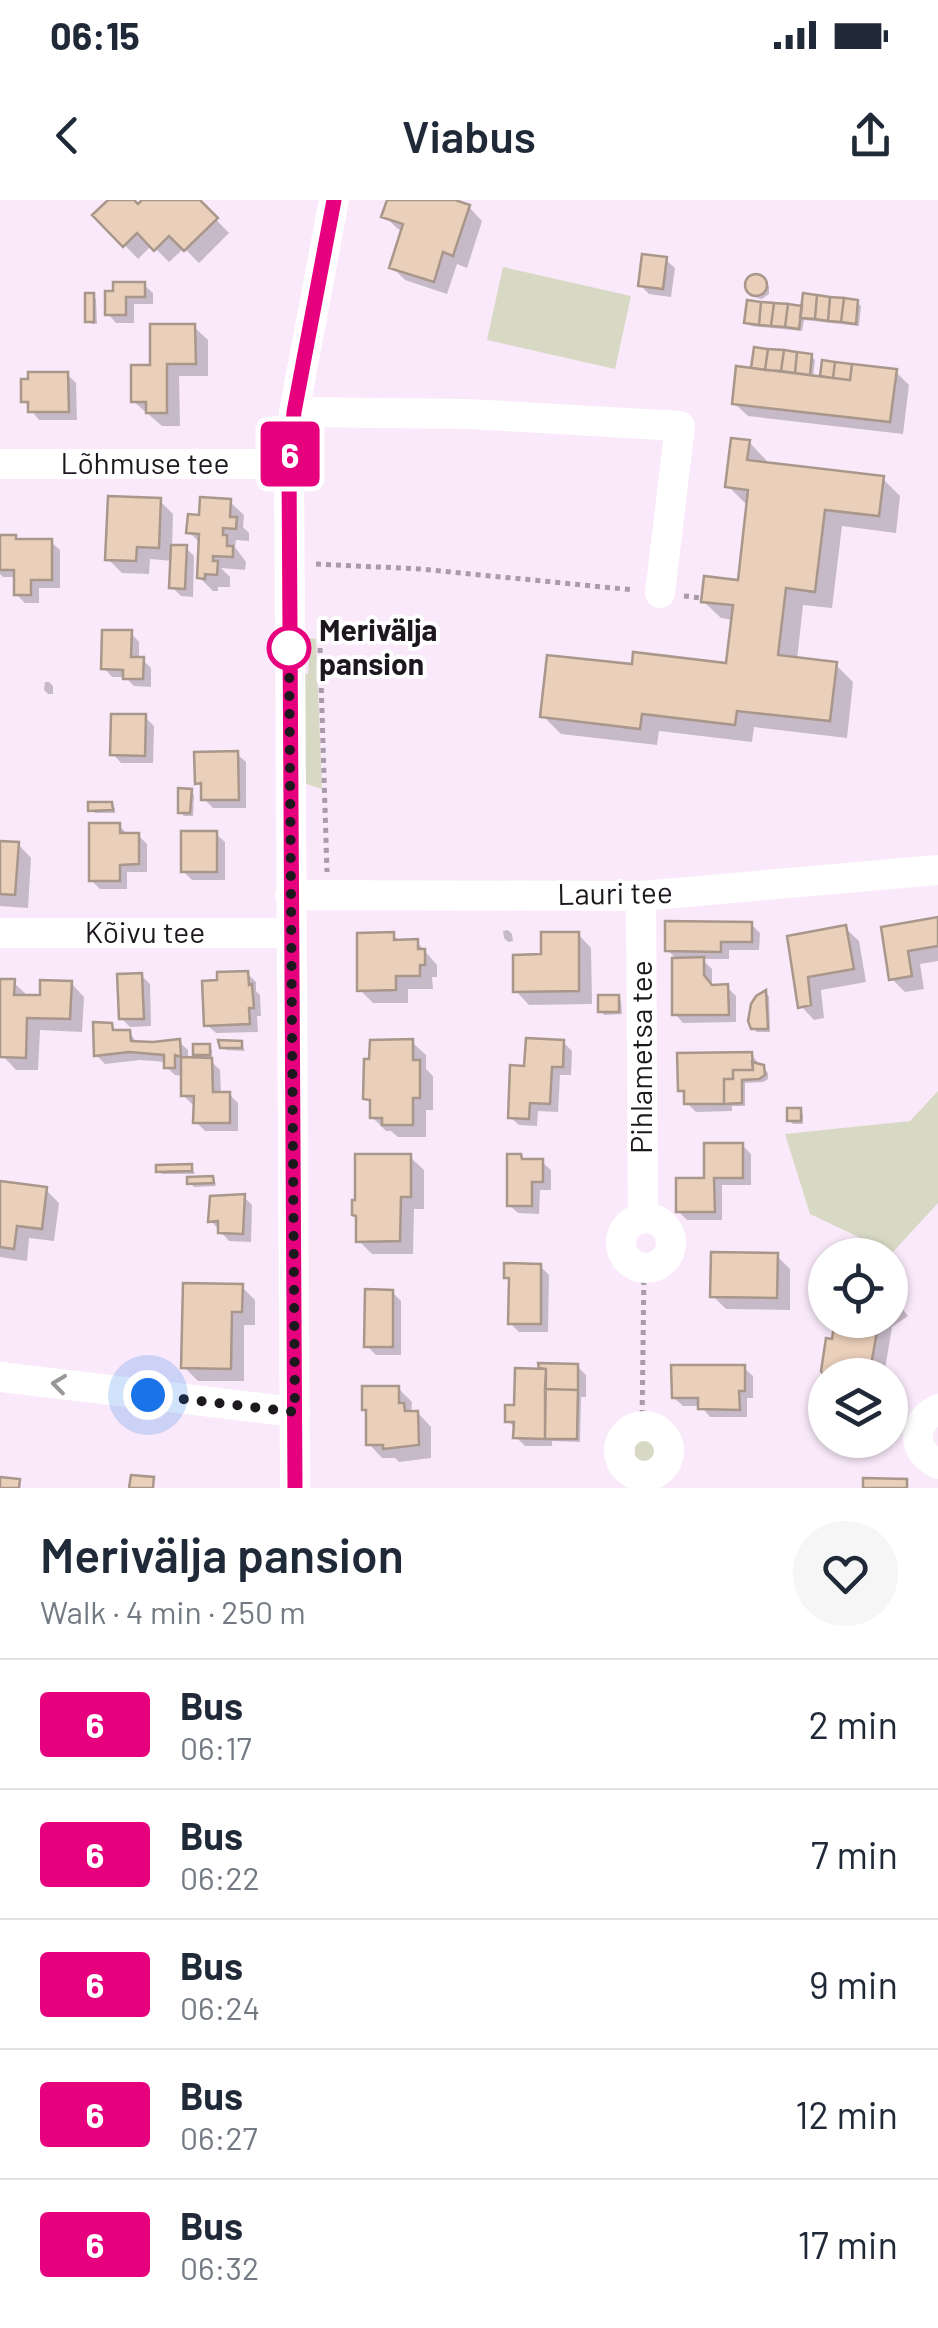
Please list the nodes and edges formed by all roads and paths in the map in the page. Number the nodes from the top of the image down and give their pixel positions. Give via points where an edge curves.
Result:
1 (334, 200) edge
2 (294, 412) junction
3 (0, 464) edge
4 (289, 464) junction
5 (314, 548) dead end
6 (660, 593) junction
7 (701, 598) dead end
8 (320, 639) dead end
9 (938, 870) edge
10 (290, 895) junction
11 (327, 895) junction
12 (641, 896) junction
13 (0, 933) edge
14 (290, 933) junction
15 (644, 1269) joint
16 (0, 1377) edge
17 (938, 1409) edge
18 (295, 1412) junction
19 (642, 1425) joint
20 (938, 1464) edge
21 (643, 1482) edge
22 (295, 1488) edge

1 - 2 street
2 - 4 street
2 - 6 street via 680,426
3 - 4 street, Lõhmuse tee
4 - 10 street
5 - 6 path via 316,564
6 - 7 path
8 - 11 path
9 - 12 street, Lauri tee
10 - 11 street, Lauri tee
10 - 14 street
11 - 12 street, Lauri tee
12 - 15 street, Pihlametsa tee via 644,1218 666,1227 672,1243 660,1264
13 - 14 street, Kõivu tee
14 - 18 street
15 - 19 path
18 -> 16 street
17 - 20 street via 922,1420 918,1435 922,1451
18 - 22 street
19 - 21 street via 627,1432 619,1447 622,1463

